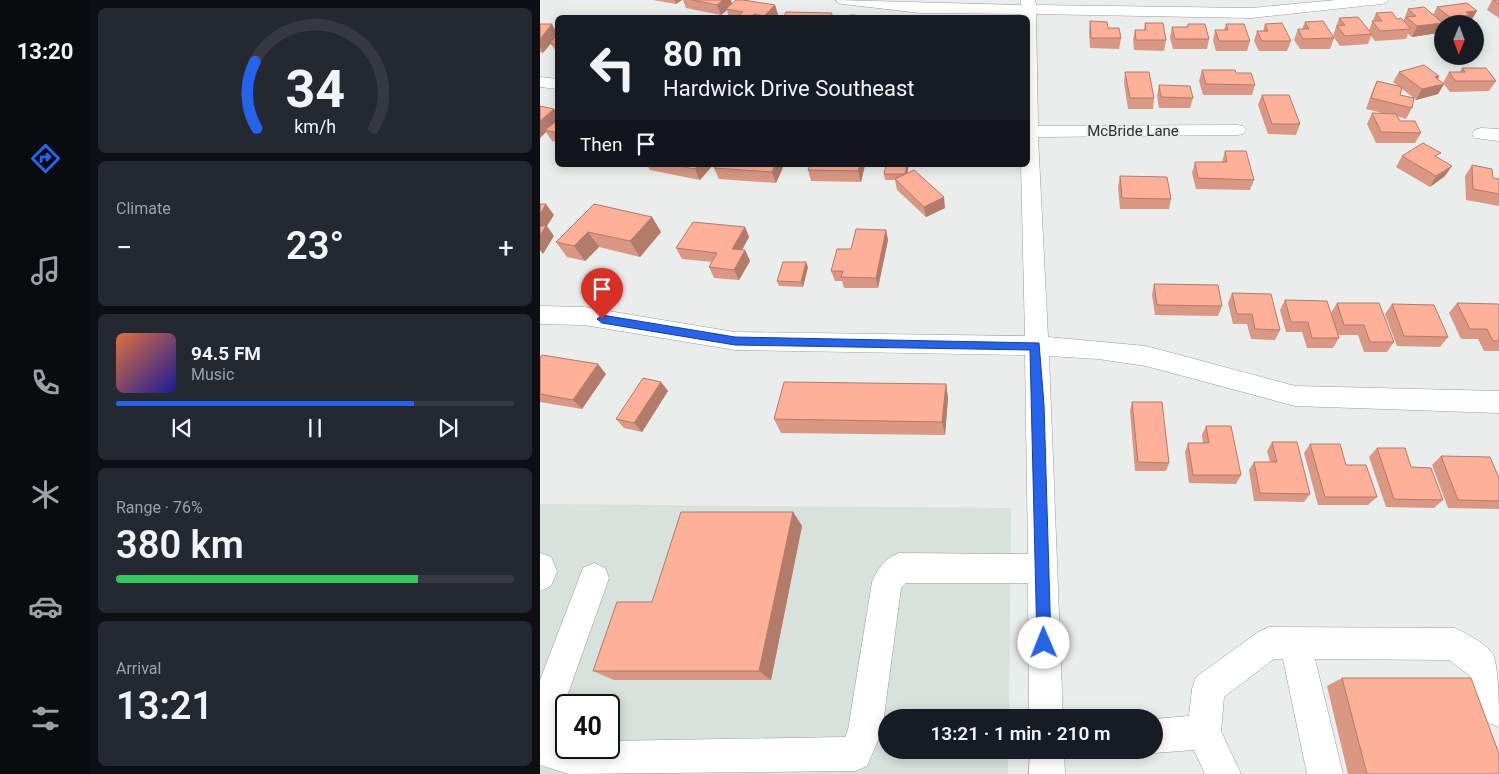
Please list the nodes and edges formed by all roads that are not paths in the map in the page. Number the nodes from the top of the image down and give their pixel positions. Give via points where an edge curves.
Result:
1 (843, 0) edge
2 (1382, 0) edge
3 (1028, 4) edge
4 (540, 82) edge
5 (555, 84) edge
6 (1237, 130) dead end
7 (1030, 132) edge
8 (1029, 167) edge
9 (540, 315) edge
10 (1035, 346) junction
11 (1499, 402) edge
12 (540, 567) edge
13 (1042, 569) junction
14 (540, 576) edge
15 (594, 578) dead end
16 (1295, 643) junction
17 (1046, 709) edge
18 (1499, 710) edge
19 (1204, 732) junction
20 (1163, 735) edge
21 (1047, 759) edge
22 (1047, 774) edge
23 (1223, 774) edge
24 (1325, 774) edge

1 - 3 street via 920,8
2 - 3 street via 1251,13 1166,13
4 - 5 street
6 - 7 street, McBride Lane
8 - 10 street
9 - 10 street via 584,316 735,341
10 - 11 street via 1146,356 1295,396
10 - 13 street
12 - 14 street
13 - 15 street via 899,568 888,582 865,732 855,754 578,759 548,751 542,719
13 - 17 street
16 - 18 street via 1454,644 1481,664
16 - 19 street via 1269,643 1208,690
16 - 24 street
19 - 20 street
19 - 23 street
21 - 22 street

